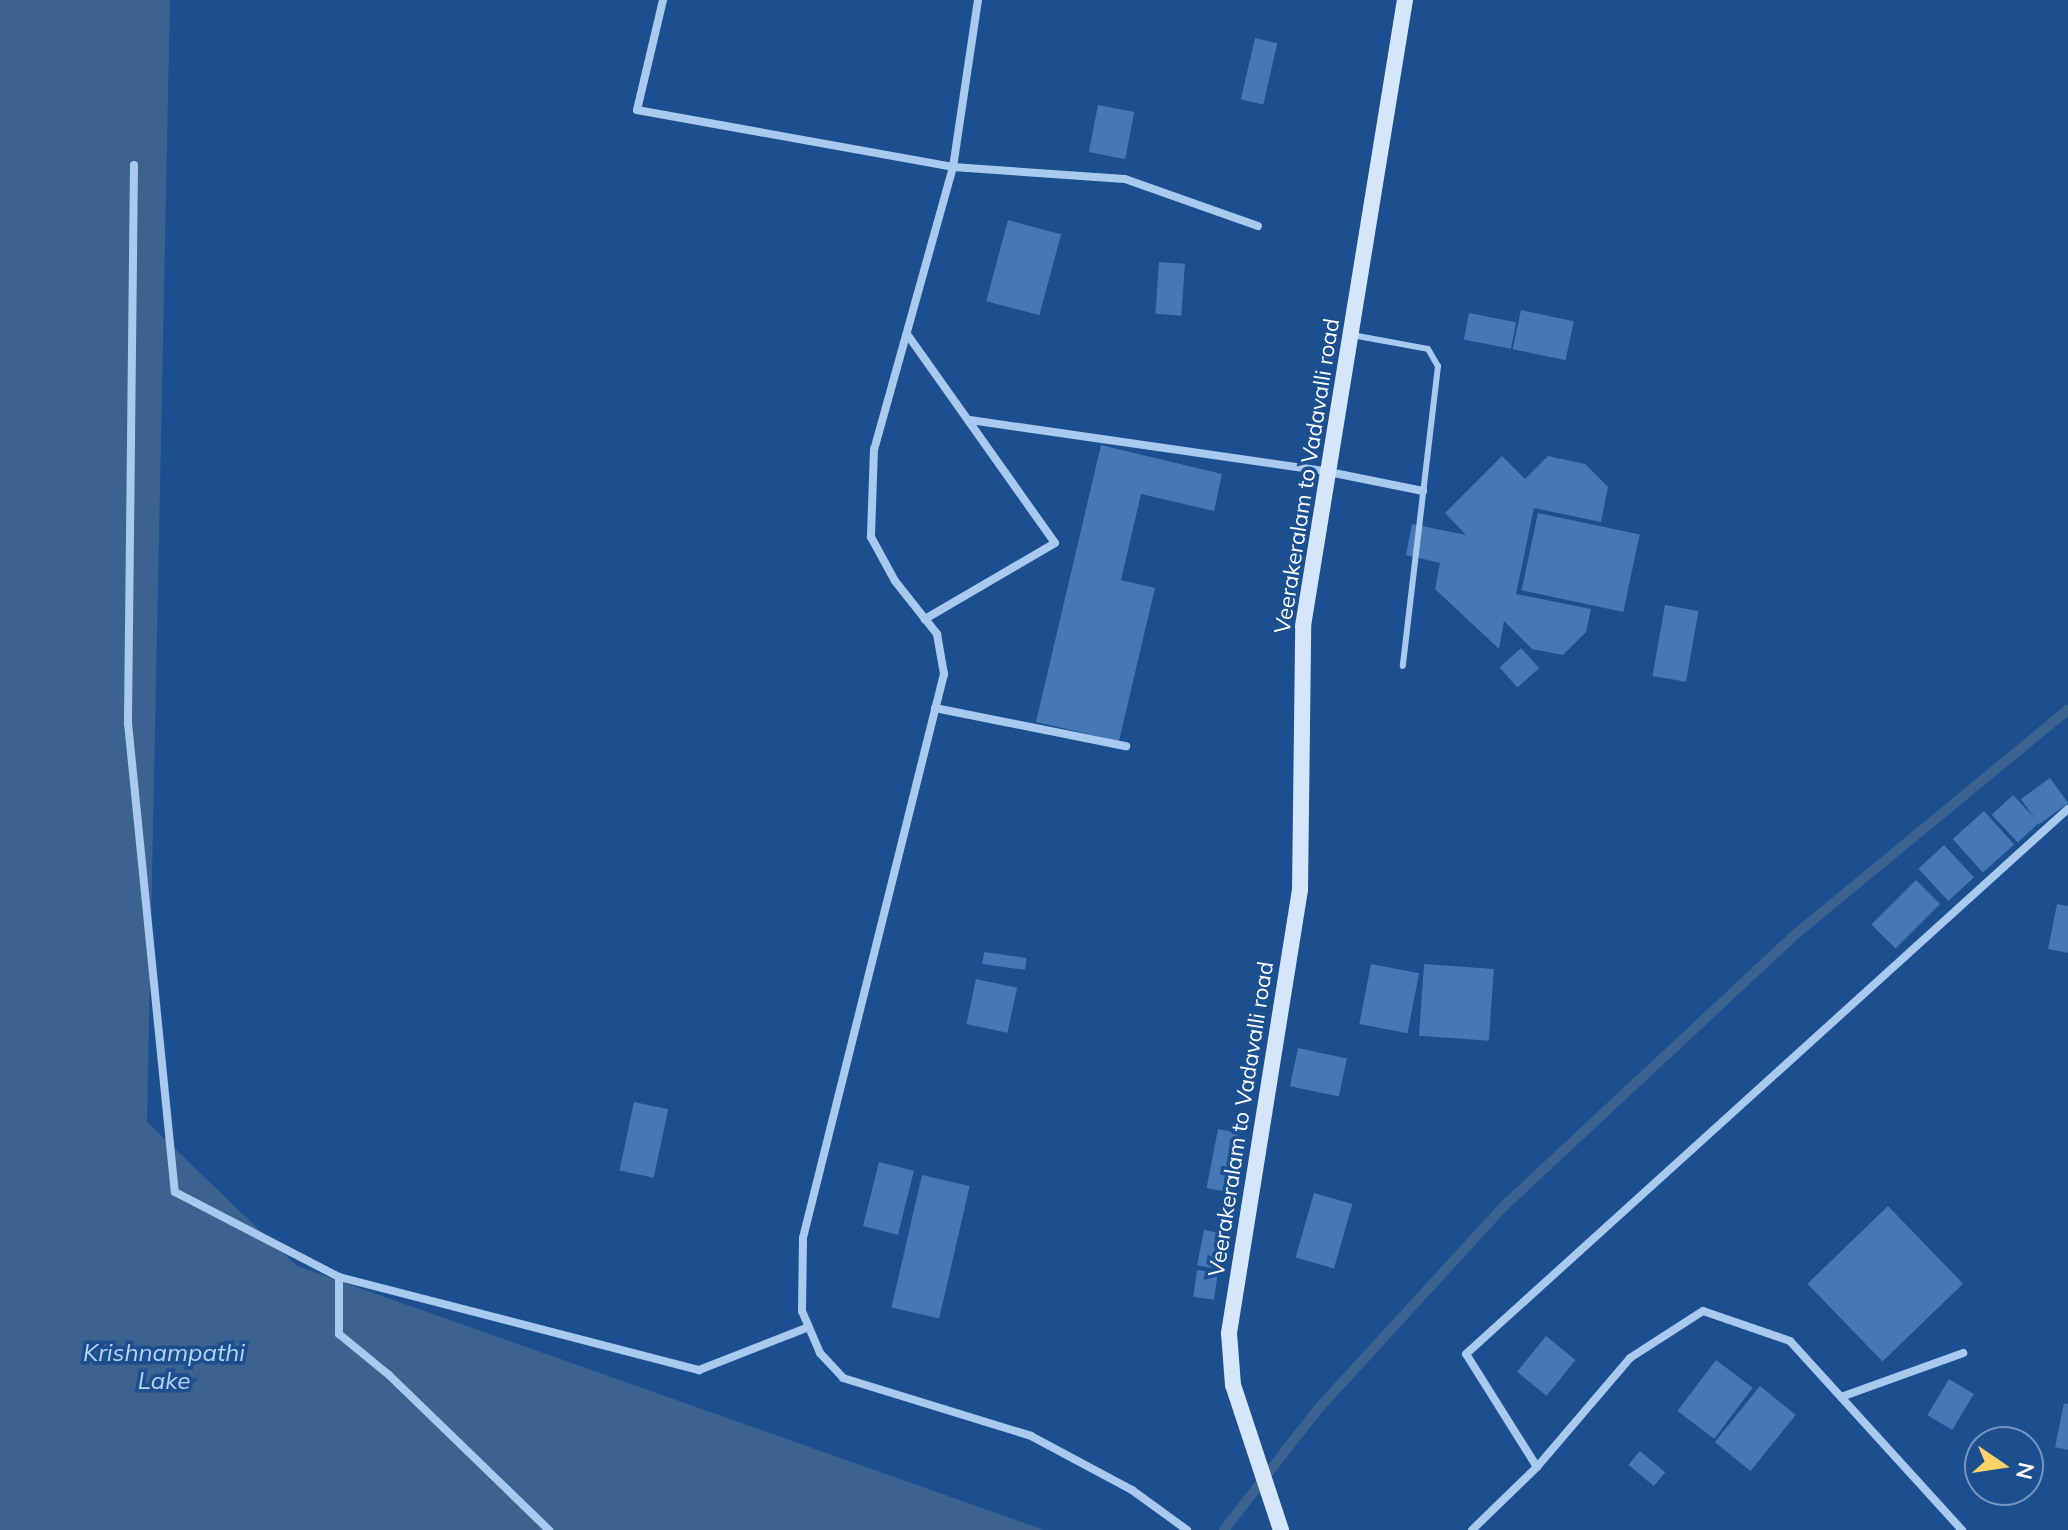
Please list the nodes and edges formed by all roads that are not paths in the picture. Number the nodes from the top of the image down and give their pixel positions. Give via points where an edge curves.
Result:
1 (663, 0) edge
2 (978, 0) edge
3 (1405, 0) edge
4 (134, 165) dead end
5 (953, 167) junction
6 (1258, 226) dead end
7 (907, 334) junction
8 (1352, 335) junction
9 (970, 420) junction
10 (1329, 472) junction
11 (1423, 491) junction
12 (925, 619) junction
13 (1403, 666) dead end
14 (935, 708) junction
15 (1126, 746) dead end
16 (2068, 809) edge
17 (339, 1277) junction
18 (809, 1327) junction
19 (1963, 1353) dead end
20 (1841, 1397) junction
21 (1537, 1467) junction
22 (549, 1530) edge
23 (1187, 1530) edge
24 (1281, 1530) edge
25 (1472, 1530) edge
26 (1962, 1530) edge

1 - 5 street via 637,110
2 - 5 street
3 - 8 street, Veerakeralam to Vadavalli road
4 - 17 street via 128,723 175,1192
5 - 6 street via 1125,179
5 - 7 street
7 - 9 street
7 - 12 street via 874,449 871,537
8 - 10 street, Veerakeralam to Vadavalli road
8 - 11 lane via 1419,345 1434,354 1438,366
9 - 10 street
9 - 12 street via 1055,543
10 - 11 street
10 - 24 street, Veerakeralam to Vadavalli road via 1303,626 1300,890 1229,1333 1233,1385
11 - 13 lane
12 - 14 street via 937,634 944,674
14 - 15 street
14 - 18 street via 803,1238 802,1311
16 - 21 street via 1466,1354
17 - 18 street via 699,1370
17 - 22 street via 339,1334 389,1375
18 - 23 street via 820,1353 843,1378 1031,1436 1132,1490
19 - 20 street
20 - 21 street via 1790,1341 1703,1311 1630,1358
20 - 26 street
21 - 25 street

